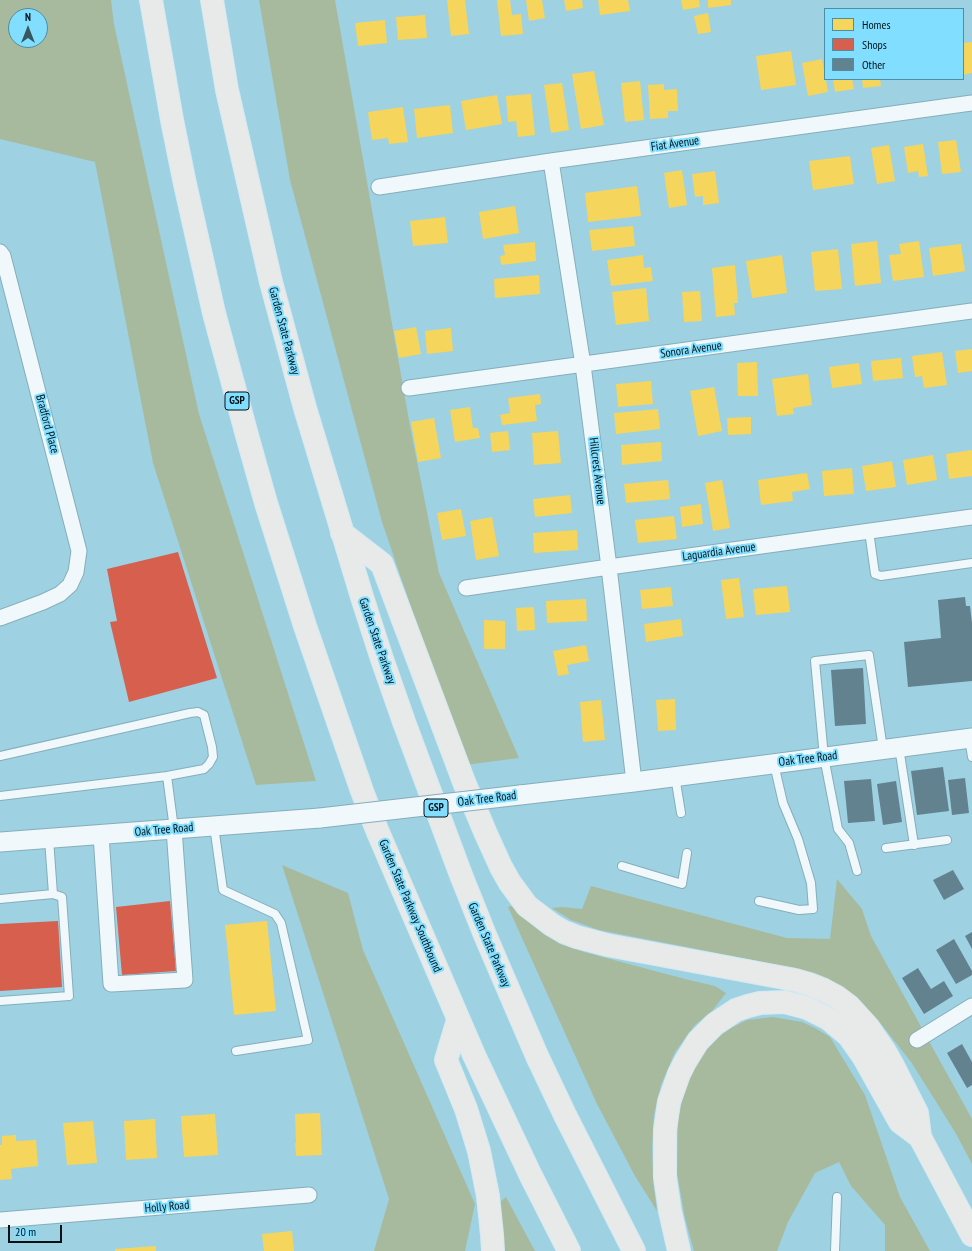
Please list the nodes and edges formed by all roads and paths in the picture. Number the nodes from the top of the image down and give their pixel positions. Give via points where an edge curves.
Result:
1 (151, 0) edge
2 (212, 0) edge
3 (972, 103) edge
4 (551, 161) junction
5 (379, 187) dead end
6 (0, 252) edge
7 (972, 312) edge
8 (583, 365) junction
9 (409, 388) dead end
10 (972, 517) edge
11 (869, 531) junction
12 (342, 533) junction
13 (972, 563) edge
14 (610, 567) junction
15 (466, 588) dead end
16 (0, 618) edge
17 (971, 744) edge
18 (891, 748) junction
19 (0, 756) edge
20 (824, 757) junction
21 (774, 764) junction
22 (167, 776) junction
23 (675, 776) junction
24 (634, 782) junction
25 (0, 796) edge
26 (681, 814) dead end
27 (214, 826) junction
28 (174, 829) junction
29 (101, 835) junction
30 (49, 839) junction
31 (947, 840) dead end
32 (0, 842) edge
33 (914, 845) junction
34 (886, 848) dead end
35 (687, 853) dead end
36 (622, 866) dead end
37 (857, 871) dead end
38 (53, 894) junction
39 (0, 899) edge
40 (759, 901) dead end
41 (0, 1001) edge
42 (972, 1006) edge
43 (458, 1020) junction
44 (917, 1040) dead end
45 (236, 1051) dead end
46 (920, 1137) junction
47 (310, 1195) dead end
48 (837, 1197) dead end
49 (0, 1220) edge
50 (972, 1235) edge
51 (493, 1251) edge
52 (569, 1251) edge
53 (634, 1251) edge
54 (679, 1251) edge
55 (835, 1251) edge

1 - 43 highway, Garden State Parkway Southbound / GSP via 170,113 214,313 266,503 362,791
2 - 12 highway, Garden State Parkway / GSP via 227,90 271,282
3 - 4 street, Fiat Avenue
4 - 5 street, Fiat Avenue
4 - 8 street, Hillcrest Avenue
6 - 16 street, Bradford Place via 79,551 76,572 70,585 60,594
7 - 8 street, Sonora Avenue
8 - 9 street, Sonora Avenue
8 - 14 street, Hillcrest Avenue
10 - 11 street, Laguardia Avenue
11 - 13 lane via 875,574 880,576
11 - 14 street, Laguardia Avenue
12 - 46 highway via 382,564 459,768 493,850 510,883 527,906 552,925 577,937 607,945 795,980 837,998 859,1016 884,1050 917,1113
12 - 53 highway, Garden State Parkway / GSP via 402,715 460,874 534,1049
14 - 15 street, Laguardia Avenue
14 - 24 street, Hillcrest Avenue
17 - 18 street, Oak Tree Road
18 - 20 street, Oak Tree Road
18 - 20 lane via 869,655 815,661
18 - 33 lane
19 - 22 lane via 190,713 198,712 204,715 212,747 209,764 204,769
20 - 21 street, Oak Tree Road
20 - 37 lane via 838,829 849,843
21 - 23 street, Oak Tree Road
21 - 40 lane via 783,803 798,839 811,883 813,909 799,910
22 - 25 lane
22 - 28 lane
23 - 24 street, Oak Tree Road
23 - 26 lane
24 - 27 street, Oak Tree Road, bridge via 320,818
27 - 28 street, Oak Tree Road
27 - 45 lane via 223,890 276,914 281,923 308,1040
28 - 29 street, Oak Tree Road
28 - 29 street via 185,980 111,984
29 - 30 street, Oak Tree Road
30 - 32 street, Oak Tree Road
30 - 38 lane
31 - 33 lane
33 - 34 lane
35 - 36 lane via 682,884
38 - 39 lane
38 - 41 lane via 62,897 70,996
42 - 44 street
43 - 51 highway via 446,1060 466,1109 479,1151 488,1196
43 - 52 highway
46 - 50 highway
46 - 54 highway via 900,1122 863,1056 849,1036 829,1019 807,1008 784,1002 760,1003 736,1010 715,1024 695,1046 684,1062 669,1102 665,1130 665,1177
47 - 49 street, Holly Road
48 - 55 lane

